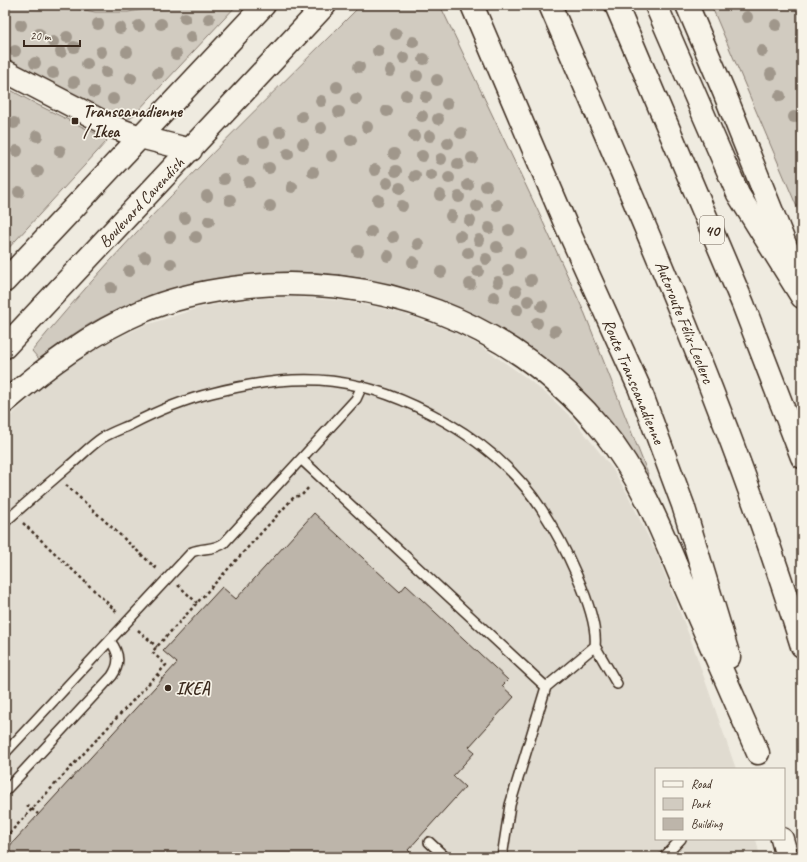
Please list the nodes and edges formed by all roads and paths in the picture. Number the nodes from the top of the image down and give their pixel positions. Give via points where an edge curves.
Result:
1 (264, 5) edge
2 (325, 5) edge
3 (472, 5) edge
4 (550, 5) edge
5 (616, 5) edge
6 (656, 5) edge
7 (687, 5) edge
8 (5, 72) edge
9 (140, 137) junction
10 (191, 150) junction
11 (5, 281) edge
12 (802, 287) edge
13 (802, 297) edge
14 (5, 347) edge
15 (362, 386) junction
16 (5, 402) edge
17 (802, 457) edge
18 (301, 459) junction
19 (57, 476) junction
20 (313, 483) dead end
21 (14, 514) junction
22 (5, 522) edge
23 (161, 573) dead end
24 (178, 585) dead end
25 (197, 603) junction
26 (121, 616) dead end
27 (136, 629) dead end
28 (110, 641) junction
29 (595, 646) junction
30 (802, 646) edge
31 (157, 647) junction
32 (157, 674) junction
33 (162, 679) dead end
34 (618, 684) dead end
35 (546, 687) junction
36 (5, 753) edge
37 (761, 761) edge
38 (5, 791) edge
39 (27, 805) dead end
40 (32, 809) junction
41 (38, 814) dead end
42 (5, 838) edge
43 (680, 840) edge
44 (782, 840) edge
45 (429, 842) dead end
46 (444, 857) edge
47 (502, 857) edge
48 (664, 857) edge
49 (787, 857) edge

1 - 9 main road
2 - 10 main road, Boulevard Cavendish
3 - 37 main road, Route Transcanadienne via 564,223 639,387 664,451 684,505
4 - 30 main road, Autoroute Félix-Leclerc via 703,364 761,520
5 - 17 main road, 40 via 743,304
6 - 13 main road via 738,194
7 - 12 main road
8 - 9 main road via 88,115
9 - 10 main road
9 - 11 main road
10 - 14 main road, Boulevard Cavendish
15 - 18 lane via 356,398
15 - 19 lane via 333,381 262,381 180,401 102,438
15 - 29 lane via 404,400 459,430 503,464 522,484 548,519 580,585 594,624
16 - 37 main road via 54,363 94,336 144,310 202,293 282,283 339,286 401,299 454,318 506,345 543,372 582,407 619,453 648,502
18 - 28 lane via 224,543 213,549 198,549 192,552
18 - 35 lane
19 - 21 lane
19 - 23 path
20 - 25 path via 302,495 294,497
21 - 22 lane
21 - 26 path
24 - 25 path
25 - 31 path
27 - 31 path
28 - 36 lane
28 - 38 lane via 118,653 117,668 112,676
29 - 34 lane
29 - 35 lane
31 - 32 path via 152,652 166,665
32 - 33 path
32 - 40 path
35 - 47 lane via 510,805
39 - 40 path
40 - 41 path
40 - 42 path
43 - 48 lane
44 - 49 main road
45 - 46 lane

